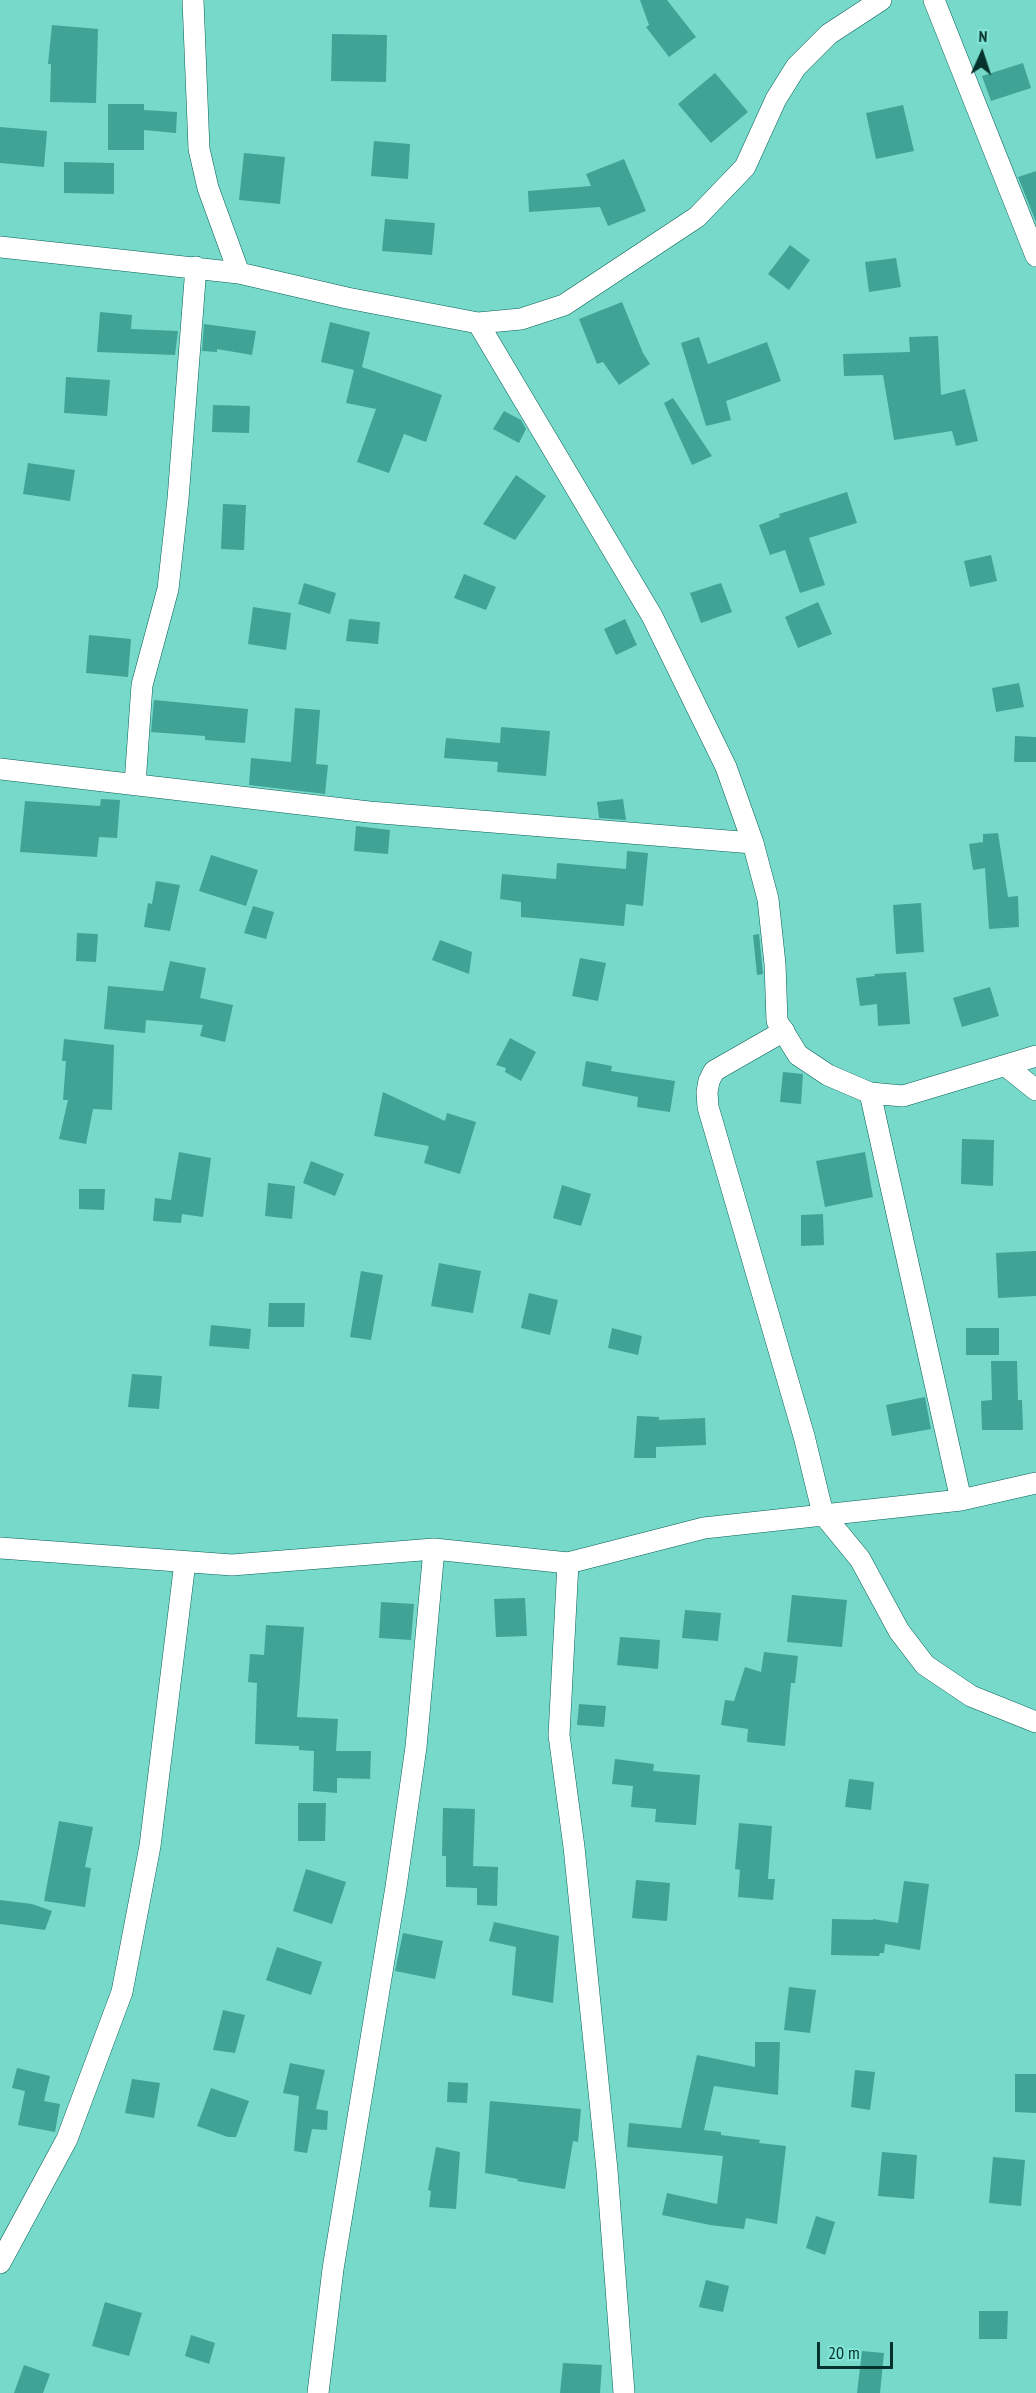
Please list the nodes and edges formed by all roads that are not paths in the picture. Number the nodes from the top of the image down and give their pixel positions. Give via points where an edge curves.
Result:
1 (193, 0) edge
2 (882, 0) edge
3 (934, 0) edge
4 (0, 247) edge
5 (1036, 256) edge
6 (196, 267) junction
7 (239, 273) junction
8 (478, 323) junction
9 (0, 769) edge
10 (135, 784) junction
11 (753, 843) junction
12 (783, 1031) junction
13 (1036, 1056) edge
14 (1006, 1065) junction
15 (1036, 1090) edge
16 (870, 1093) junction
17 (1036, 1483) edge
18 (961, 1500) junction
19 (823, 1514) junction
20 (0, 1548) edge
21 (434, 1550) junction
22 (185, 1562) junction
23 (568, 1563) junction
24 (1036, 1722) edge
25 (0, 2264) edge
26 (318, 2393) edge
27 (624, 2393) edge

1 - 7 street via 199,149 208,188
2 - 8 street via 829,34 796,67 776,99 745,167 697,217 564,304 521,319
3 - 5 street
4 - 6 street
6 - 7 street
6 - 10 street via 168,589 142,685
7 - 8 street
8 - 11 street via 652,616 726,767
9 - 10 street
10 - 11 street via 369,812
11 - 12 street via 768,898 777,1021
12 - 16 street via 798,1055 828,1075
12 - 19 street via 714,1071 707,1092 708,1107
13 - 14 street
14 - 15 street
14 - 16 street via 903,1096
16 - 18 street
17 - 18 street
18 - 19 street
19 - 23 street via 704,1528
19 - 24 street via 860,1559 899,1631 925,1665 970,1696
20 - 22 street
21 - 22 street via 232,1565
21 - 23 street
21 - 26 street via 416,1747 333,2269
22 - 25 street via 150,1846 122,1992 67,2139
23 - 27 street via 559,1735 607,2170

